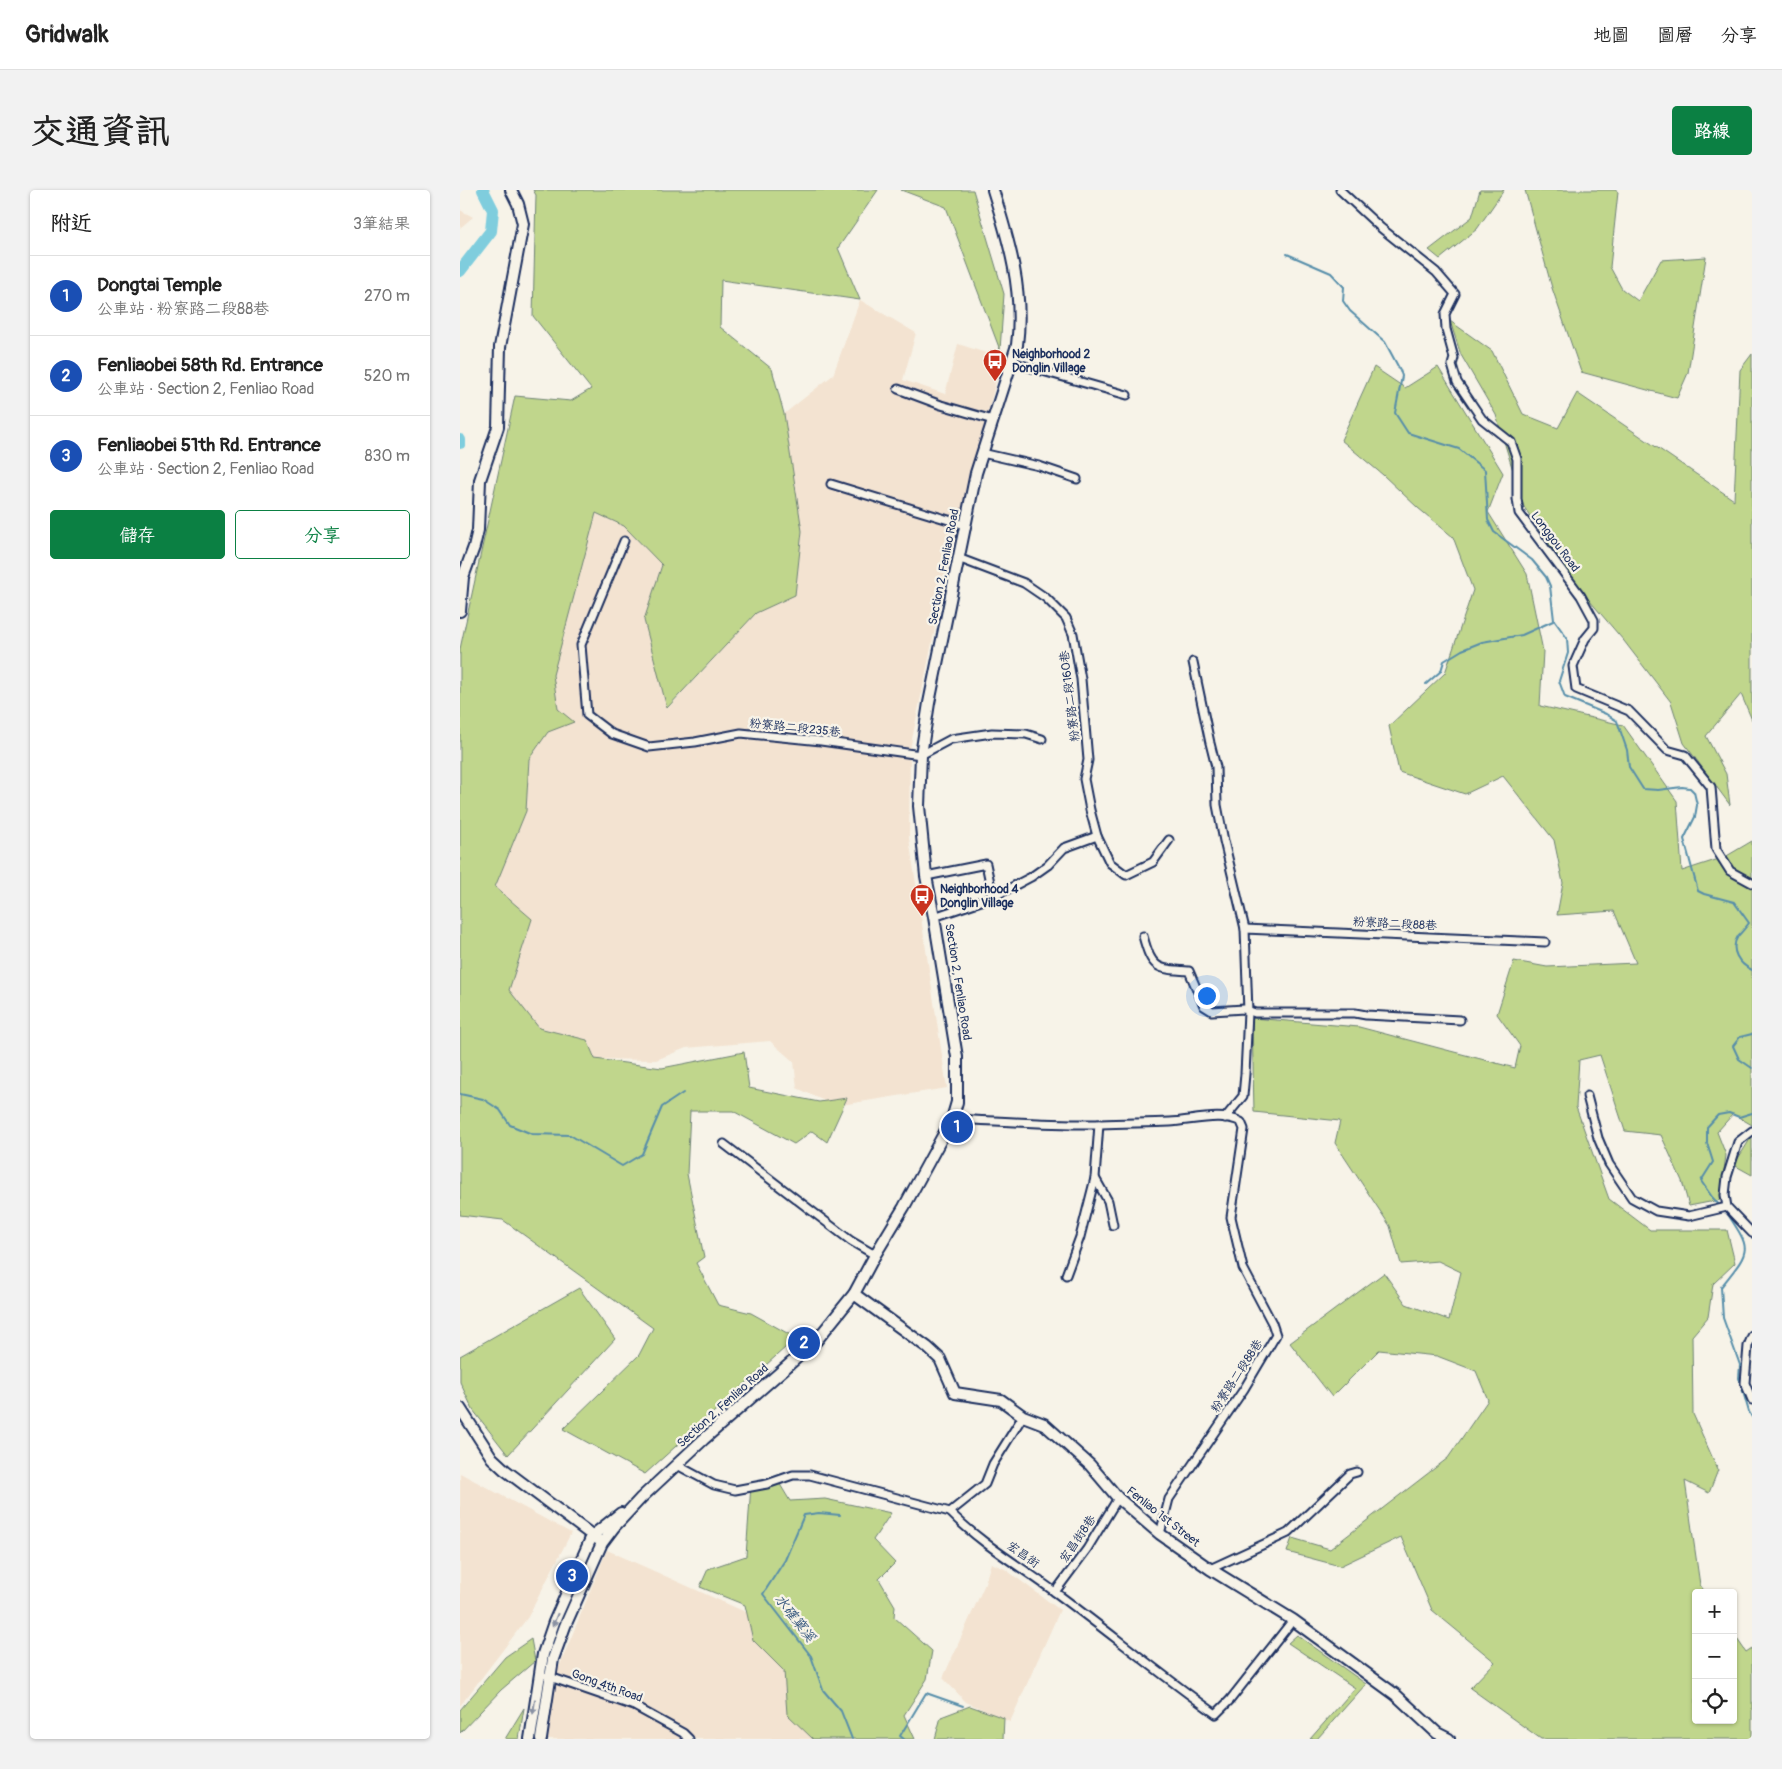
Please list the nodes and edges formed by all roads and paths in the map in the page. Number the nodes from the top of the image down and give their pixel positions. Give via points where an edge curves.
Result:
1 (511, 190) edge
2 (993, 190) edge
3 (1340, 190) edge
4 (1011, 362) junction
5 (898, 389) dead end
6 (1127, 395) dead end
7 (992, 420) junction
8 (982, 453) junction
9 (1077, 479) dead end
10 (830, 484) dead end
11 (965, 525) junction
12 (624, 541) dead end
13 (958, 558) junction
14 (460, 611) edge
15 (1193, 662) dead end
16 (1042, 739) dead end
17 (921, 755) junction
18 (1097, 836) junction
19 (1169, 840) dead end
20 (926, 876) junction
21 (1752, 883) edge
22 (993, 897) junction
23 (934, 917) junction
24 (1245, 928) junction
25 (1143, 936) dead end
26 (1545, 942) dead end
27 (1248, 1012) junction
28 (1460, 1020) dead end
29 (1587, 1096) dead end
30 (1225, 1118) junction
31 (952, 1119) junction
32 (1099, 1124) junction
33 (1752, 1131) edge
34 (724, 1144) dead end
35 (1095, 1178) junction
36 (1727, 1207) junction
37 (1113, 1225) dead end
38 (1752, 1233) edge
39 (875, 1255) junction
40 (1066, 1274) dead end
41 (854, 1294) junction
42 (1752, 1336) edge
43 (1752, 1400) edge
44 (460, 1408) edge
45 (1023, 1416) junction
46 (677, 1465) junction
47 (1357, 1472) dead end
48 (642, 1498) junction
49 (1118, 1498) junction
50 (950, 1512) junction
51 (1160, 1534) junction
52 (592, 1536) junction
53 (602, 1543) junction
54 (1210, 1569) junction
55 (1055, 1592) junction
56 (1293, 1620) junction
57 (544, 1676) junction
58 (530, 1739) edge
59 (540, 1739) edge
60 (690, 1739) edge
61 (1450, 1739) edge

1 - 14 main road via 523,224 500,347 498,427 480,480 478,530 463,577
2 - 4 main road, Section 2, Fenliao Road via 1010,243 1017,282 1019,326
3 - 21 street, Longgou Road via 1380,228 1436,272 1455,294 1445,314 1457,382 1482,419 1511,442 1517,459 1519,513 1581,596 1594,620 1594,628 1585,639 1573,666 1576,689 1628,711 1667,750 1685,755 1711,787 1716,849 1730,871
4 - 6 street
4 - 7 main road, Section 2, Fenliao Road
5 - 7 street
7 - 8 main road, Section 2, Fenliao Road
8 - 9 street via 1039,466
8 - 11 main road, Section 2, Fenliao Road
10 - 11 street
11 - 13 main road, Section 2, Fenliao Road
12 - 17 street, 粉寮路二段235巷 via 581,645 587,714 612,734 649,747 741,733
13 - 17 main road, Section 2, Fenliao Road
13 - 18 street, 粉寮路二段160巷 via 1024,583 1046,598 1066,618 1073,634 1081,679 1088,760 1084,779
15 - 24 street via 1216,767 1217,805 1224,841
16 - 17 street via 1026,734 992,733 951,739
17 - 20 main road, Section 2, Fenliao Road via 919,806
18 - 19 street, 粉寮路二段160巷 via 1110,863 1126,875 1153,862
18 - 22 street via 1064,848 1031,877
20 - 22 street via 986,864
20 - 23 main road, Section 2, Fenliao Road
22 - 23 street
23 - 31 main road, Section 2, Fenliao Road via 957,1058 957,1102
24 - 26 street, 粉寮路二段88巷
24 - 27 street
25 - 27 street via 1152,963 1167,970 1189,971 1204,1006 1212,1011 1244,1009
27 - 28 street via 1354,1013
27 - 30 street via 1243,1096
29 - 36 street via 1609,1164 1632,1198 1656,1210 1689,1216
30 - 32 street
30 - 51 street, 粉寮路二段88巷 via 1241,1122 1244,1129 1231,1218 1238,1251 1276,1335 1244,1389 1169,1499
31 - 32 street
31 - 39 main road, Section 2, Fenliao Road
32 - 35 street
33 - 36 street via 1738,1142 1728,1176
34 - 39 street via 851,1241
35 - 37 street via 1108,1201
35 - 40 street via 1080,1237
36 - 38 street
39 - 41 main road, Section 2, Fenliao Road
41 - 45 main road, Fenliao 1st Street via 928,1347 940,1359 955,1393 1001,1400
41 - 46 main road, Section 2, Fenliao Road via 816,1340
42 - 43 street via 1745,1383
44 - 52 main road via 492,1458
45 - 49 main road, Fenliao 1st Street via 1044,1424 1090,1465
45 - 50 street via 993,1464 986,1484
46 - 48 main road, Section 2, Fenliao Road
46 - 50 street, 宏昌街 via 714,1485 735,1490 793,1475 810,1475
47 - 54 street via 1350,1474 1288,1533
48 - 52 main road, Section 2, Fenliao Road
48 - 53 main road, Section 2, Fenliao Road
49 - 51 main road, Fenliao 1st Street
49 - 55 street, 宏昌街8巷 via 1087,1549
50 - 55 street, 宏昌街 via 960,1523
51 - 54 main road, Fenliao 1st Street
52 - 53 main road
52 -> 57 main road, Section 2, Fenliao Road via 543,1654
53 - 57 main road, Section 2, Fenliao Road
54 - 56 main road, Fenliao 1st Street
55 - 56 street, 宏昌街 via 1216,1714
56 - 61 main road, Fenliao 1st Street via 1396,1695 1437,1733
57 -> 58 main road
57 - 59 main road
57 - 60 street, Gong 4th Road via 634,1706

